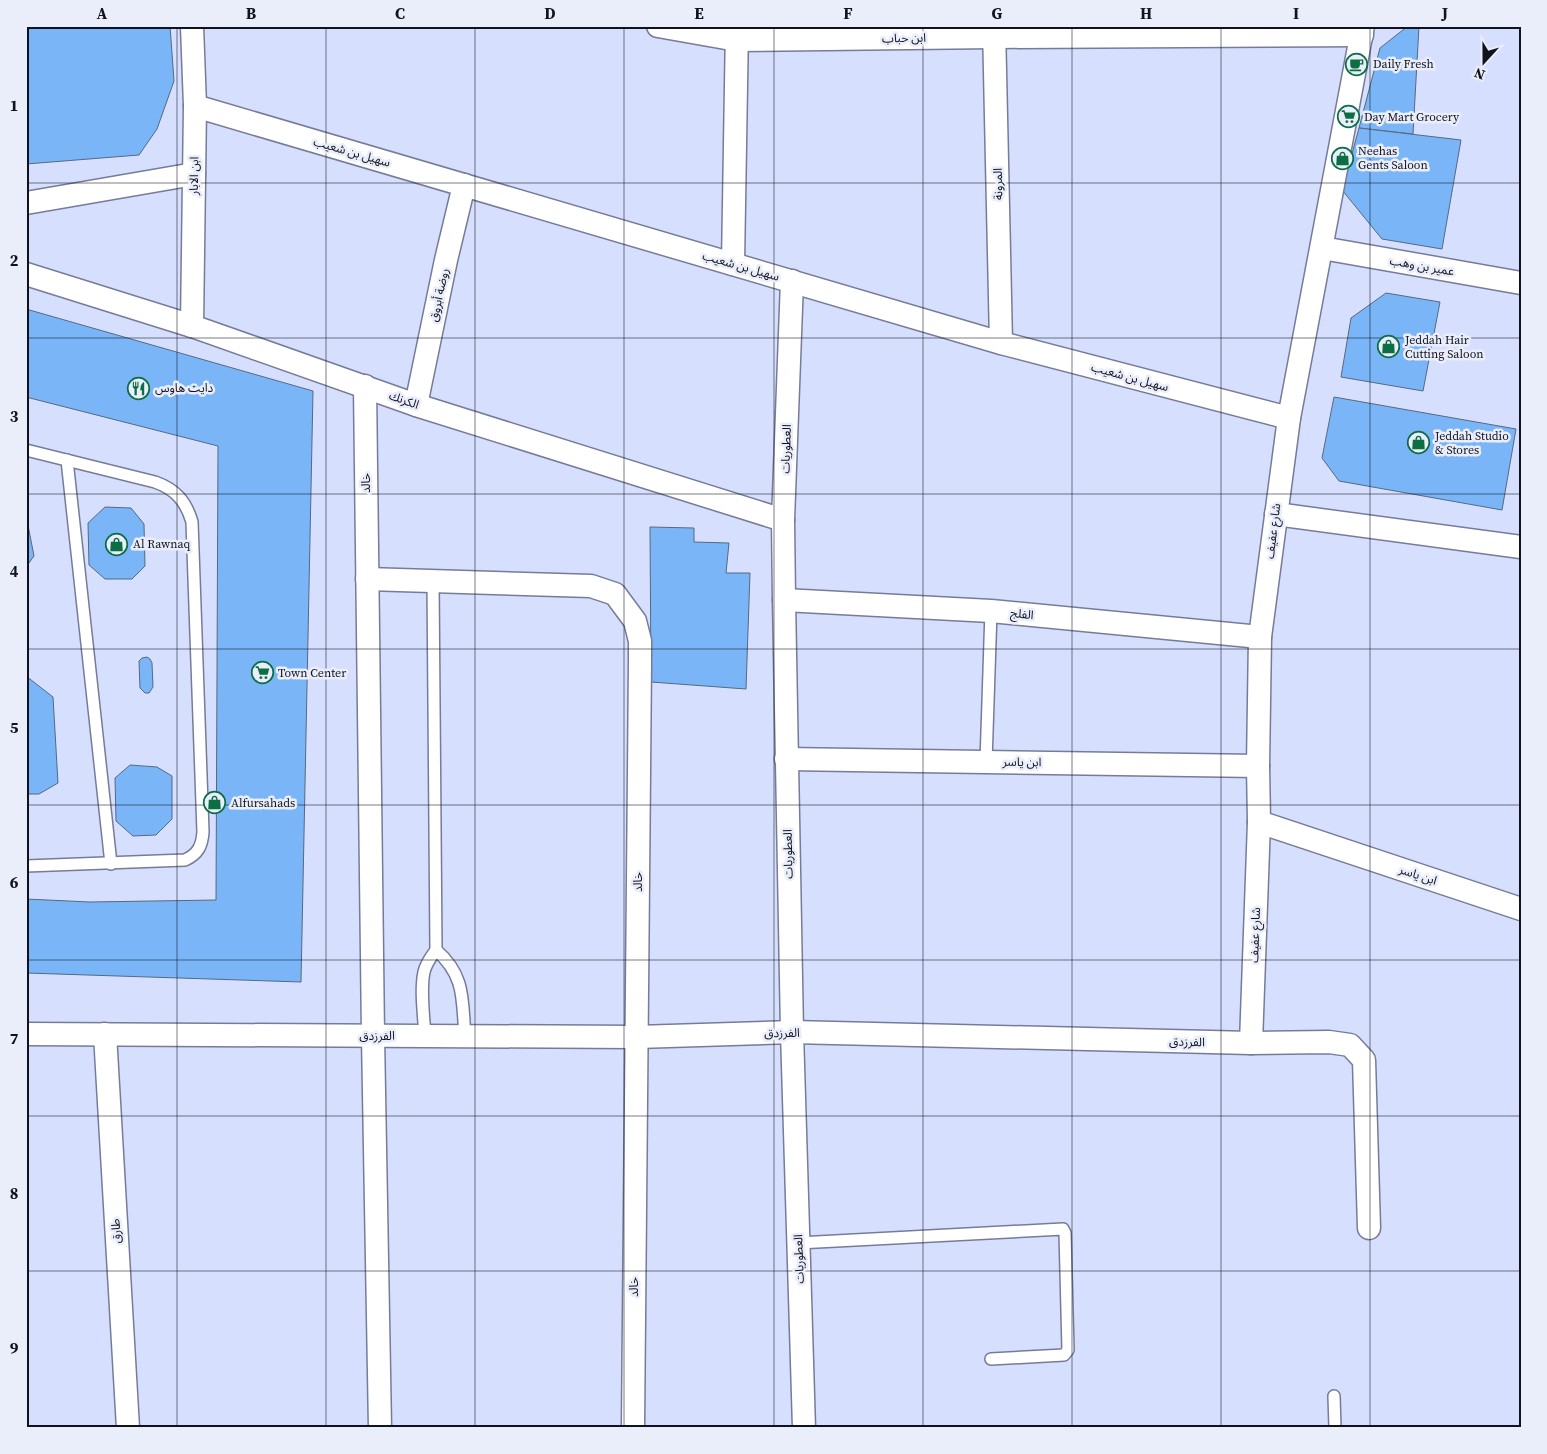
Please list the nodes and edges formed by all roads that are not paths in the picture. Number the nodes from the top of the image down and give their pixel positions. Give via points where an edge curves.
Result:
1 (192, 26) edge
2 (658, 26) edge
3 (1362, 31) edge
4 (994, 32) edge
5 (737, 33) edge
6 (195, 106) junction
7 (194, 174) junction
8 (464, 185) junction
9 (26, 203) edge
10 (1322, 248) junction
11 (733, 264) junction
12 (26, 274) edge
13 (792, 281) junction
14 (1521, 283) edge
15 (192, 326) junction
16 (1002, 343) junction
17 (365, 386) junction
18 (416, 405) junction
19 (1289, 418) junction
20 (26, 450) edge
21 (68, 460) junction
22 (1276, 514) junction
23 (783, 520) junction
24 (1521, 547) edge
25 (367, 579) junction
26 (433, 581) junction
27 (784, 600) junction
28 (991, 611) junction
29 (1260, 637) junction
30 (786, 759) junction
31 (986, 762) junction
32 (1258, 766) junction
33 (1259, 822) junction
34 (111, 864) junction
35 (26, 866) edge
36 (1521, 909) edge
37 (436, 950) junction
38 (792, 1032) junction
39 (26, 1034) edge
40 (105, 1034) junction
41 (373, 1036) junction
42 (425, 1036) junction
43 (465, 1037) junction
44 (636, 1037) junction
45 (1251, 1043) junction
46 (1369, 1228) dead end
47 (798, 1242) junction
48 (991, 1359) dead end
49 (1334, 1396) dead end
50 (128, 1428) edge
51 (380, 1428) edge
52 (633, 1428) edge
53 (804, 1428) edge
54 (1336, 1428) edge

1 - 6 street, ابن الابار
2 - 5 street, ابن حباب
3 - 4 street, ابن حباب
3 - 10 street, شارع عفيف
4 - 5 street, ابن حباب
4 - 16 street, المرونة
5 - 11 street
6 - 7 street, ابن الابار
6 - 8 street, سهيل بن شعيب
7 - 9 street
7 - 15 street, ابن الابار
8 - 11 street, سهيل بن شعيب
8 - 18 street, روضة أبروق
10 - 14 street, عمير بن وهب
10 - 19 street, شارع عفيف
11 - 13 street, سهيل بن شعيب
12 - 15 street, الكرنك
13 - 16 street, سهيل بن شعيب
13 - 23 street, العطوريات
15 - 17 street, الكرنك
16 - 19 street, سهيل بن شعيب
17 - 18 street, الكرنك
17 - 25 street, خالد
18 - 23 street, الكرنك
19 - 22 street, شارع عفيف
20 - 21 lane
21 - 34 lane
21 - 34 lane via 166,486 183,501 192,522 202,842 193,856 185,860
22 - 24 street
22 - 29 street, شارع عفيف
23 - 27 street, العطوريات
25 - 26 street, خالد
25 - 41 street, خالد
26 - 37 lane
26 - 44 street, خالد via 591,586 615,594 635,621 640,641
27 - 28 street, الفلج
27 - 30 street, العطوريات
28 - 29 street, الفلج
28 - 31 lane
29 - 32 street, شارع عفيف
30 - 31 street, ابن ياسر
30 - 38 street, العطوريات
31 - 32 street, ابن ياسر
32 - 33 street, شارع عفيف
33 - 36 street, ابن ياسر
33 - 45 street, شارع عفيف
34 - 35 lane
37 - 42 lane via 424,971
37 - 43 lane via 458,977
38 - 44 street, الفرزدق
38 - 45 street, الفرزدق
38 - 47 street, العطوريات
39 - 40 street, الفرزدق
40 - 41 street, الفرزدق
40 - 50 street, طارق
41 - 42 street, الفرزدق
41 - 51 street, خالد
42 - 43 street, الفرزدق
43 - 44 street, الفرزدق
44 - 52 street, خالد
45 - 46 street, الفرزدق via 1329,1042 1350,1045 1364,1060
47 - 48 lane via 1062,1229 1068,1350 1064,1355
47 - 53 street, العطوريات
49 - 54 lane

